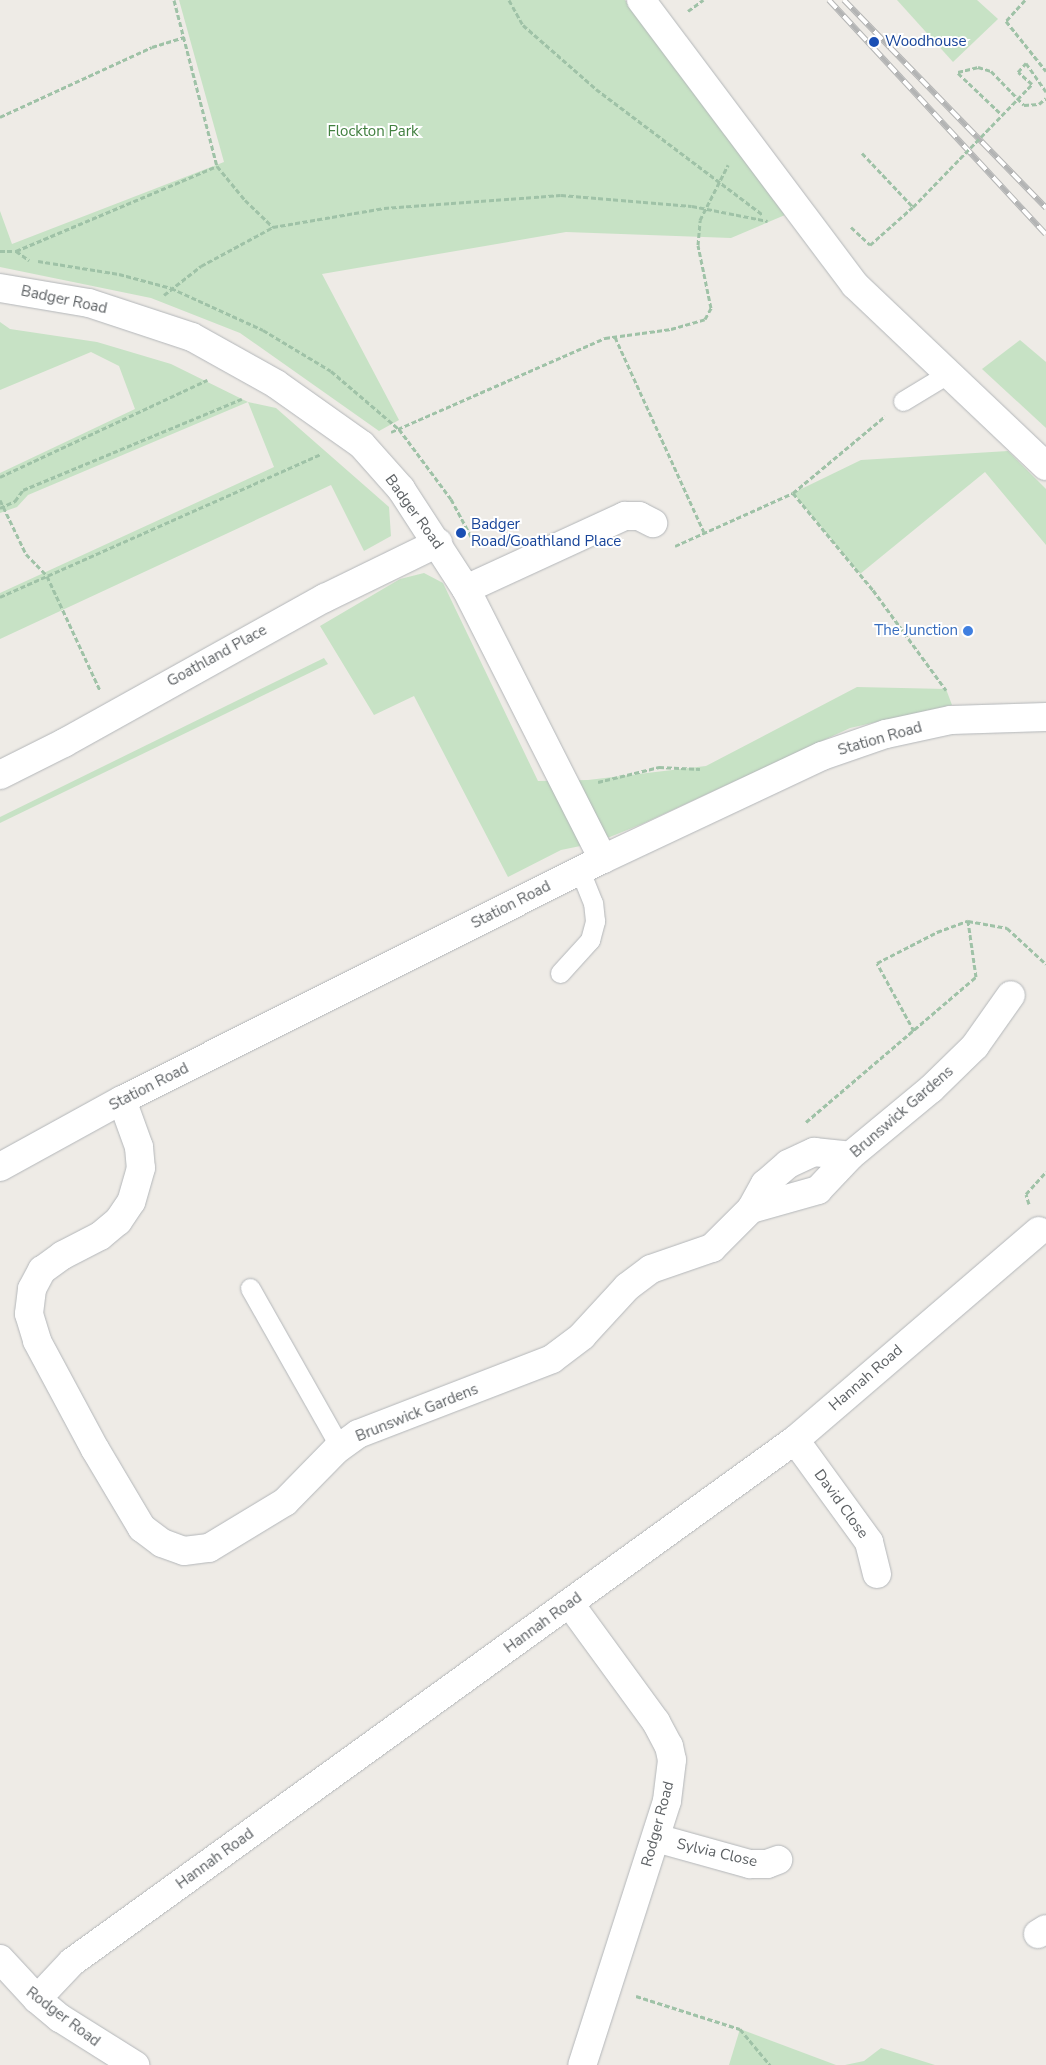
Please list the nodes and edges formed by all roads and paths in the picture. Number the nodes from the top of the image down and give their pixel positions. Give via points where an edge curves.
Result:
1 (174, 0) edge
2 (509, 0) edge
3 (641, 0) edge
4 (1025, 0) edge
5 (185, 37) junction
6 (1046, 71) edge
7 (1046, 92) edge
8 (1046, 98) edge
9 (1001, 114) junction
10 (0, 117) edge
11 (744, 139) junction
12 (862, 153) dead end
13 (217, 166) junction
14 (719, 182) junction
15 (914, 207) junction
16 (706, 209) junction
17 (273, 227) junction
18 (870, 245) dead end
19 (0, 251) edge
20 (0, 288) edge
21 (144, 319) junction
22 (615, 337) junction
23 (241, 364) junction
24 (946, 375) junction
25 (276, 384) junction
26 (903, 401) joint
27 (358, 443) junction
28 (1046, 466) edge
29 (0, 477) edge
30 (793, 493) junction
31 (0, 500) edge
32 (1, 507) edge
33 (653, 523) joint
34 (704, 532) junction
35 (438, 543) junction
36 (47, 576) junction
37 (466, 589) junction
38 (0, 598) edge
39 (947, 692) dead end
40 (112, 716) junction
41 (1046, 717) edge
42 (700, 768) dead end
43 (0, 774) edge
44 (596, 783) dead end
45 (591, 865) junction
46 (968, 922) junction
47 (1046, 964) edge
48 (560, 973) dead end
49 (1011, 995) dead end
50 (914, 1031) junction
51 (122, 1100) junction
52 (850, 1156) junction
53 (791, 1162) junction
54 (0, 1167) edge
55 (750, 1209) junction
56 (1039, 1230) dead end
57 (250, 1288) dead end
58 (795, 1440) junction
59 (340, 1447) junction
60 (877, 1574) dead end
61 (570, 1604) junction
62 (656, 1838) junction
63 (778, 1860) dead end
64 (0, 1959) edge
65 (607, 1987) junction
66 (36, 1999) junction
67 (135, 2065) edge
68 (582, 2065) edge
69 (770, 2065) edge

1 - 5 path
2 - 14 path via 524,25 596,89
3 - 11 street
4 - 6 path via 1006,21
5 - 10 path via 152,48
5 - 13 path
7 - 9 path, bridge via 1026,63 1018,72 1032,84
8 - 9 path via 1039,104 1024,105 991,71 978,67 958,72
9 - 15 path, bridge
11 - 14 path
11 - 24 street via 855,285
12 - 15 path
13 - 17 path
13 - 19 path via 16,251
14 - 16 path
14 - 16 path via 772,222
15 - 18 path, bridge
16 - 17 path via 561,195 384,208
16 - 22 path via 700,220 698,245 711,308 705,319 672,329
17 - 21 path via 170,288
20 - 21 street, Badger Road via 89,303
21 - 23 street, Badger Road via 192,337
22 - 27 path
22 - 34 path
23 - 25 street, Badger Road
23 - 29 path
24 - 26 lane
24 - 28 street
25 - 27 street, Badger Road
25 - 32 path via 23,490 15,502
26 - 30 path
27 - 35 street, Badger Road via 401,489
27 - 36 path
30 - 34 path
30 - 39 path via 873,590
31 - 32 path
32 - 36 path via 26,554
33 - 34 path via 663,551
33 - 37 street via 639,516 625,516
35 - 37 street, Badger Road
35 - 40 street, Goathland Place via 325,598
36 - 38 path
36 - 40 path
37 - 45 street, Badger Road
40 - 43 street, Goathland Place
41 - 45 street, Station Road via 951,720 886,734 822,756
42 - 44 path via 659,767
45 - 48 lane via 595,922 590,940
45 - 51 street, Station Road
46 - 47 path via 1007,928
46 - 50 path via 976,977
46 - 50 path via 937,932 877,963
49 - 52 street, Brunswick Gardens via 969,1052 931,1089
50 - 53 path via 806,1123
51 - 54 street, Station Road
51 - 59 street, Brunswick Gardens via 139,1147 141,1168 132,1202 118,1221 100,1236 42,1270 32,1289 29,1314 37,1341 142,1528 162,1543 184,1551 209,1548 285,1502
52 - 53 street via 814,1152
52 - 55 street, Brunswick Gardens via 818,1190
53 - 55 street via 765,1184
55 - 59 street, Brunswick Gardens via 712,1248 651,1269 627,1287 582,1336 552,1359 395,1418 358,1434
56 - 58 street, Hannah Road
57 - 59 lane
58 - 60 street, David Close via 869,1542
58 - 61 street, Hannah Road
61 - 62 street, Rodger Road via 656,1722 669,1746 672,1775
61 - 66 street, Hannah Road via 72,1962
62 - 63 street, Sylvia Close via 750,1864
62 - 65 street, Rodger Road
64 - 66 street, Rodger Road
65 - 68 street, Rodger Road
65 - 69 path via 740,2028
66 - 67 street, Rodger Road via 87,2038

